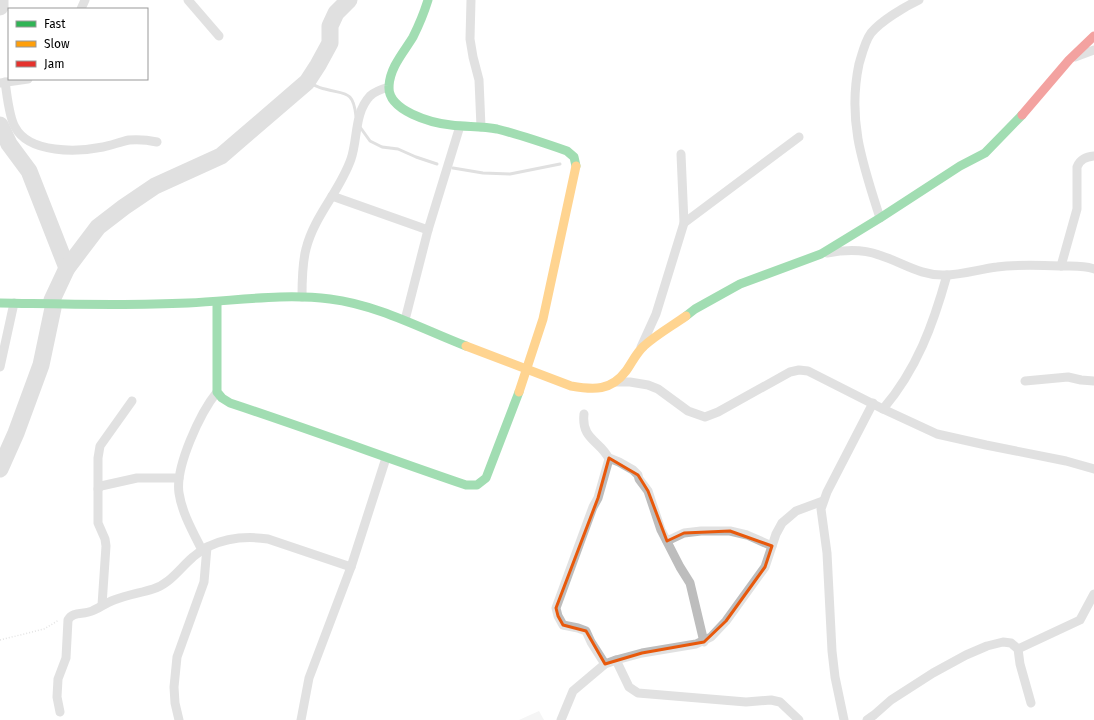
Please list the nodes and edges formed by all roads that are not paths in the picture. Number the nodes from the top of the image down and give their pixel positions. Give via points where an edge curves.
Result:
1 (188, 0) edge
2 (428, 0) edge
3 (471, 0) edge
4 (918, 0) edge
5 (219, 36) dead end
6 (1094, 36) edge
7 (1094, 50) edge
8 (1069, 60) junction
9 (19, 80) edge
10 (2, 82) edge
11 (389, 87) junction
12 (460, 126) junction
13 (481, 127) junction
14 (799, 137) dead end
15 (157, 142) dead end
16 (681, 154) dead end
17 (1094, 156) edge
18 (332, 196) junction
19 (880, 218) junction
20 (684, 223) junction
21 (428, 230) junction
22 (821, 254) junction
23 (1061, 266) junction
24 (1094, 269) edge
25 (947, 275) junction
26 (302, 297) junction
27 (217, 302) junction
28 (0, 303) edge
29 (14, 303) junction
30 (404, 320) junction
31 (636, 355) junction
32 (0, 367) edge
33 (527, 370) junction
34 (1025, 380) dead end
35 (1094, 381) edge
36 (616, 382) junction
37 (217, 392) junction
38 (132, 401) dead end
39 (873, 404) junction
40 (883, 409) junction
41 (584, 414) dead end
42 (386, 458) junction
43 (609, 458) junction
44 (1094, 469) edge
45 (179, 478) junction
46 (98, 489) junction
47 (823, 502) junction
48 (667, 541) junction
49 (772, 546) junction
50 (204, 549) junction
51 (351, 567) junction
52 (1094, 594) edge
53 (102, 605) junction
54 (704, 642) junction
55 (1018, 649) junction
56 (616, 660) junction
57 (605, 664) junction
58 (1031, 703) dead end
59 (60, 712) dead end
60 (179, 720) edge
61 (301, 720) edge
62 (561, 720) edge
63 (799, 720) edge
64 (844, 720) edge
65 (867, 720) edge

1 - 5 street
2 - 11 street via 412,38 394,67
3 - 13 street via 470,39 479,80
4 - 19 street via 886,20 871,33 861,55 857,74 855,110 858,142
6 - 8 street
7 - 8 street
8 - 19 street via 1013,125 985,153 960,166
9 - 10 street
10 - 15 street via 15,128 34,144 44,148 76,150 103,147 129,140
11 - 12 street via 390,95 401,108 435,122
11 - 18 street via 370,96 362,109 352,158
12 - 13 street
12 - 21 street
13 - 33 street via 567,151 572,154 576,164 543,319
14 - 20 street
16 - 20 street
17 - 23 street via 1082,159 1077,167 1076,209
18 - 21 street
18 - 26 street via 311,231 305,250
19 - 22 street
20 - 31 street via 656,314
21 - 30 street
22 - 25 street via 835,251 878,254 924,273
22 - 31 street via 740,284 695,309
23 - 24 street
23 - 25 street via 1018,265
25 - 40 street via 918,356 898,392
26 - 27 street via 248,298
26 - 30 street via 347,302 376,309
27 - 29 street via 141,305
27 - 37 street
28 - 29 street
29 - 32 street
30 - 33 street
31 - 36 street
33 - 36 street via 580,388 597,389
33 - 42 street via 486,478 477,485 466,485
34 - 35 street via 1068,377
36 - 39 street via 648,385 658,389 688,411 705,417 790,372 799,370 815,374
37 - 42 street via 230,403 290,422
37 - 45 street via 201,416
38 - 46 street via 100,446
39 - 40 street
39 - 47 street
40 - 44 street via 937,434
41 - 43 street via 588,436
42 - 51 street
43 - 48 street via 638,475 648,491
43 - 57 street via 598,498 556,608 563,625 586,631
45 - 46 street via 137,478 101,486
45 - 50 street via 179,494 187,520
46 - 53 street via 98,523 106,546
47 - 49 street via 796,511 782,523
47 - 64 street via 821,510 827,553 832,651
48 - 49 street via 684,533 701,530 730,531
48 - 54 street via 690,583
49 - 54 street via 765,567 726,621
50 - 51 street via 221,542 254,537 268,539
50 - 53 street via 192,557 167,582 154,589
50 - 60 street via 204,582 177,657 174,687
51 - 61 street via 309,678
52 - 55 street via 1080,620
53 - 59 street via 82,614 75,613 68,620 66,658 58,679 57,697
54 - 56 street
55 - 58 street
55 - 65 street via 1011,643 1003,642 966,655 891,700
56 - 57 street
56 - 63 street via 629,687 638,693 746,702 771,700 780,702
57 - 62 street via 573,691

